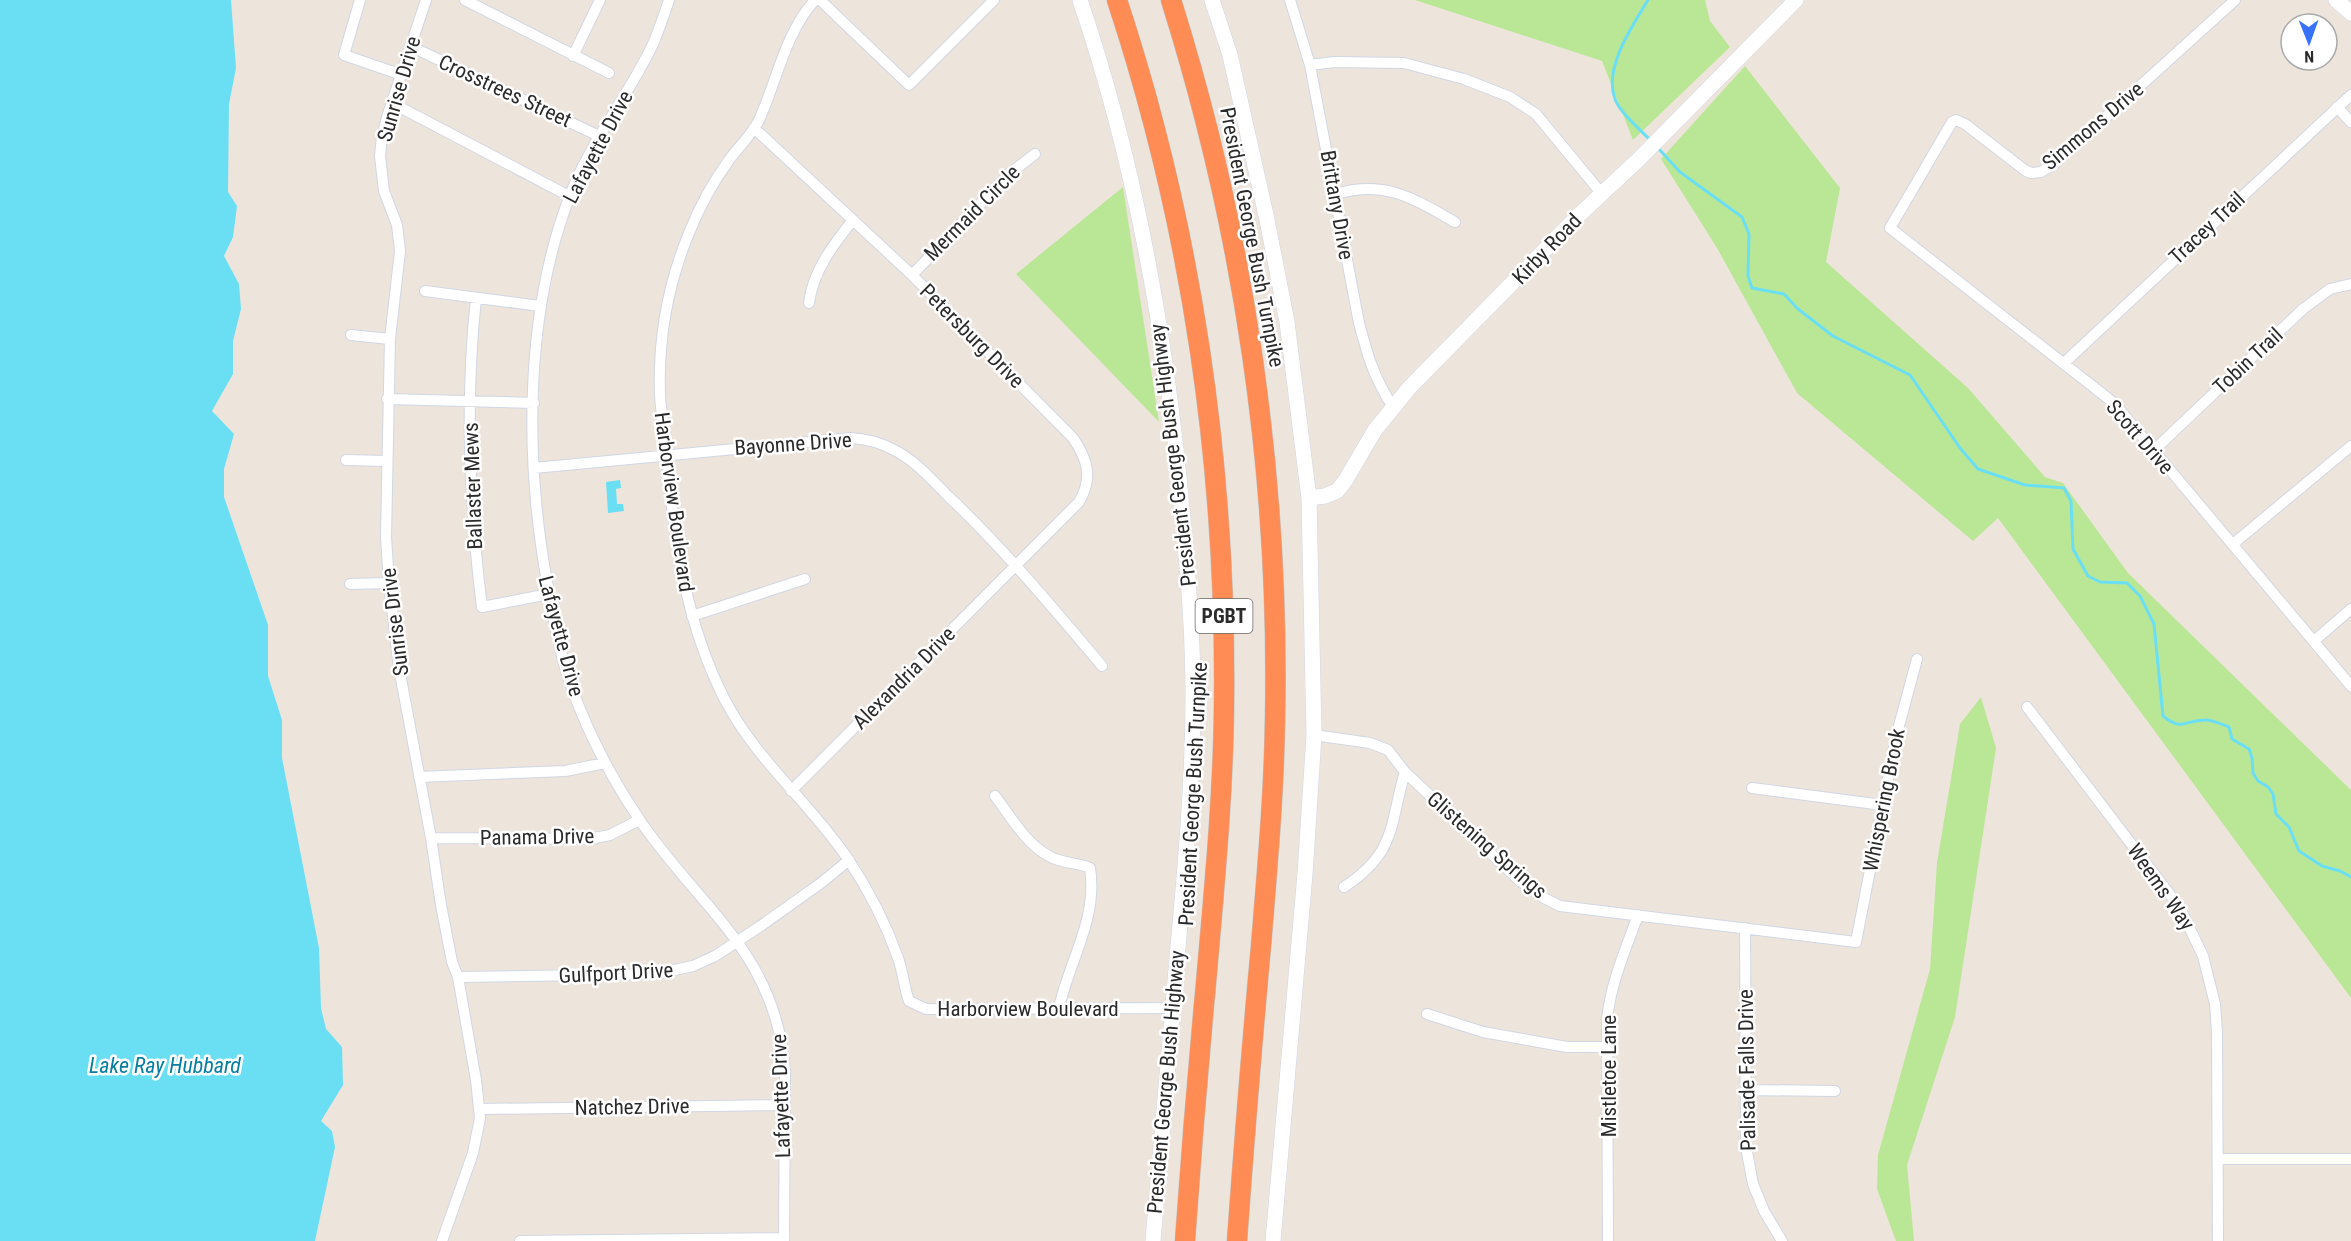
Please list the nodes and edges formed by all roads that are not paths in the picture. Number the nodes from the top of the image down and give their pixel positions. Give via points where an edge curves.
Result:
1 (360, 0) edge
2 (426, 0) edge
3 (465, 0) edge
4 (600, 0) edge
5 (669, 0) edge
6 (815, 0) edge
7 (820, 0) edge
8 (994, 0) edge
9 (1080, 0) edge
10 (1117, 0) edge
11 (1171, 0) edge
12 (1212, 0) edge
13 (1290, 0) edge
14 (1796, 0) edge
15 (2235, 0) edge
16 (2336, 0) edge
17 (2351, 14) edge
18 (410, 46) junction
19 (573, 56) junction
20 (1310, 64) junction
21 (609, 73) dead end
22 (402, 75) junction
23 (2351, 95) edge
24 (392, 103) junction
25 (2337, 107) junction
26 (2351, 122) edge
27 (754, 128) junction
28 (599, 136) junction
29 (1035, 154) dead end
30 (1336, 194) junction
31 (1602, 194) junction
32 (569, 196) junction
33 (853, 220) junction
34 (1455, 222) dead end
35 (1890, 228) joint
36 (912, 275) junction
37 (2351, 284) edge
38 (425, 291) dead end
39 (476, 298) junction
40 (809, 303) dead end
41 (540, 306) junction
42 (351, 335) dead end
43 (390, 339) junction
44 (2064, 363) junction
45 (387, 399) junction
46 (470, 401) junction
47 (534, 403) junction
48 (1393, 407) junction
49 (2351, 446) edge
50 (2153, 451) junction
51 (667, 456) junction
52 (346, 460) dead end
53 (386, 461) junction
54 (534, 468) junction
55 (1309, 498) junction
56 (2233, 544) junction
57 (1016, 564) junction
58 (805, 579) dead end
59 (389, 583) junction
60 (350, 584) dead end
61 (549, 594) junction
62 (2351, 609) edge
63 (692, 616) junction
64 (2314, 641) junction
65 (1917, 658) dead end
66 (1102, 666) dead end
67 (2351, 686) edge
68 (2026, 707) dead end
69 (1314, 735) junction
70 (605, 763) junction
71 (1405, 772) junction
72 (419, 777) junction
73 (1752, 788) dead end
74 (791, 791) junction
75 (995, 796) dead end
76 (1882, 805) junction
77 (639, 820) junction
78 (431, 838) junction
79 (849, 860) junction
80 (1344, 887) dead end
81 (1638, 915) junction
82 (1745, 927) junction
83 (736, 941) junction
84 (1856, 942) joint
85 (458, 977) junction
86 (1059, 1008) junction
87 (1173, 1008) junction
88 (1427, 1014) dead end
89 (1608, 1047) junction
90 (1746, 1090) junction
91 (1835, 1091) dead end
92 (785, 1105) junction
93 (480, 1109) junction
94 (2218, 1159) junction
95 (2351, 1159) edge
96 (784, 1239) edge
97 (446, 1241) edge
98 (520, 1241) edge
99 (1153, 1241) edge
100 (1185, 1241) edge
101 (1237, 1241) edge
102 (1273, 1241) edge
103 (1608, 1241) edge
104 (1782, 1241) edge
105 (2218, 1241) edge

1 - 22 street via 344,55
2 - 18 street, Sunrise Drive
3 - 19 street
4 - 19 street
5 - 28 street, Lafayette Drive via 653,44
6 - 27 street, Harborview Boulevard via 798,23
7 - 8 street via 909,85
9 - 87 main road, President George Bush Highway via 1124,149 1146,251 1180,481 1192,625 1193,708 1191,792
10 - 100 highway, President George Bush Turnpike / PGBT via 1156,135 1188,279 1210,424 1222,570 1221,807
11 - 101 highway, President George Bush Turnpike / PGBT via 1212,148 1240,281 1262,426 1273,561 1273,787
12 - 55 main road via 1230,55 1287,322
13 - 20 street, Brittany Drive
14 - 31 main road, Kirby Road
15 - 35 street, Simmons Drive via 2078,144 2041,172 2026,171 1965,124 1952,122
16 - 17 main road
18 - 22 street, Sunrise Drive
18 - 28 street, Crosstrees Street
19 - 21 street
20 - 30 street, Brittany Drive
20 - 31 street via 1404,63 1464,79 1510,98 1536,114
22 - 24 street, Sunrise Drive
23 - 25 street, Tracey Trail
24 - 32 street
24 - 43 street, Sunrise Drive via 380,156 384,191 397,225 400,251
25 - 26 street
25 - 44 street, Tracey Trail
27 - 33 street, Petersburg Drive
27 - 51 street, Harborview Boulevard via 705,200 690,229 672,282 660,365
28 - 32 street, Lafayette Drive
29 - 36 street, Mermaid Circle via 1009,174
30 - 34 street via 1364,188 1393,191
30 - 48 street, Brittany Drive via 1369,361
31 - 48 main road, Kirby Road
32 - 41 street, Lafayette Drive
33 - 36 street, Petersburg Drive
33 - 40 street via 822,264
35 - 44 street, Scott Drive
36 - 57 street, Petersburg Drive via 1073,438 1084,456 1088,474 1079,502
37 - 50 street, Tobin Trail via 2331,289 2303,309
38 - 39 street
39 - 41 street
39 - 46 street, Ballaster Mews
41 - 47 street, Lafayette Drive
42 - 43 street
43 - 45 street, Sunrise Drive
44 - 50 street, Scott Drive via 2114,403
45 - 46 street
45 - 53 street, Sunrise Drive
46 - 47 street
46 - 61 street, Ballaster Mews via 470,495 482,607
47 - 54 street, Lafayette Drive
48 - 55 main road, Kirby Road via 1337,491
49 - 56 street
50 - 56 street, Scott Drive
51 - 54 street, Bayonne Drive
51 - 57 street, Bayonne Drive via 790,442 867,439 906,457
51 - 63 street, Harborview Boulevard via 678,555
52 - 53 street
53 - 59 street, Sunrise Drive
54 - 61 street, Lafayette Drive via 537,520
55 - 69 main road
56 - 64 street, Scott Drive
57 - 66 street, Bayonne Drive
57 - 74 street, Alexandria Drive
58 - 63 street
59 - 60 street
59 - 72 street, Sunrise Drive via 399,668
61 - 70 street, Lafayette Drive via 570,682
62 - 64 street
63 - 74 street, Harborview Boulevard via 711,673 728,705
64 - 67 street, Scott Drive
65 - 76 street, Whispering Brook
68 - 94 street, Weems Way via 2180,908 2195,936 2215,1004
69 - 71 street, Glistening Springs via 1370,742 1388,750
69 - 102 main road
70 - 72 street via 565,771
70 - 77 street, Lafayette Drive
71 - 80 street via 1390,838 1366,873
71 - 81 street, Glistening Springs via 1521,882 1544,898 1560,906
72 - 78 street, Sunrise Drive
73 - 76 street
74 - 79 street, Harborview Boulevard
75 - 86 street via 1039,849 1060,861 1090,868 1088,921
76 - 84 street, Whispering Brook
77 - 78 street, Panama Drive via 610,835 589,839
77 - 83 street, Lafayette Drive
78 - 85 street, Sunrise Drive via 445,928
79 - 83 street, Gulfport Drive
79 - 86 street, Harborview Boulevard via 887,931 909,1001 915,1006 926,1010
81 - 82 street, Glistening Springs
81 - 89 street, Mistletoe Lane via 1610,996
82 - 84 street, Glistening Springs
82 - 90 street, Palisade Falls Drive
83 - 85 street, Gulfport Drive via 716,956 675,971
83 - 92 street, Lafayette Drive via 764,986 778,1025 783,1046
85 - 93 street, Sunrise Drive
86 - 87 street, Harborview Boulevard
87 - 99 main road, President George Bush Highway
88 - 89 street via 1483,1032 1567,1047
89 - 103 street, Mistletoe Lane
90 - 91 street
90 - 104 street, Palisade Falls Drive via 1746,1147 1754,1184
92 - 93 street, Natchez Drive
92 - 96 street, Lafayette Drive
93 - 97 street, Sunrise Drive via 478,1134
94 - 95 street
94 - 105 street, Weems Way
96 - 98 street

